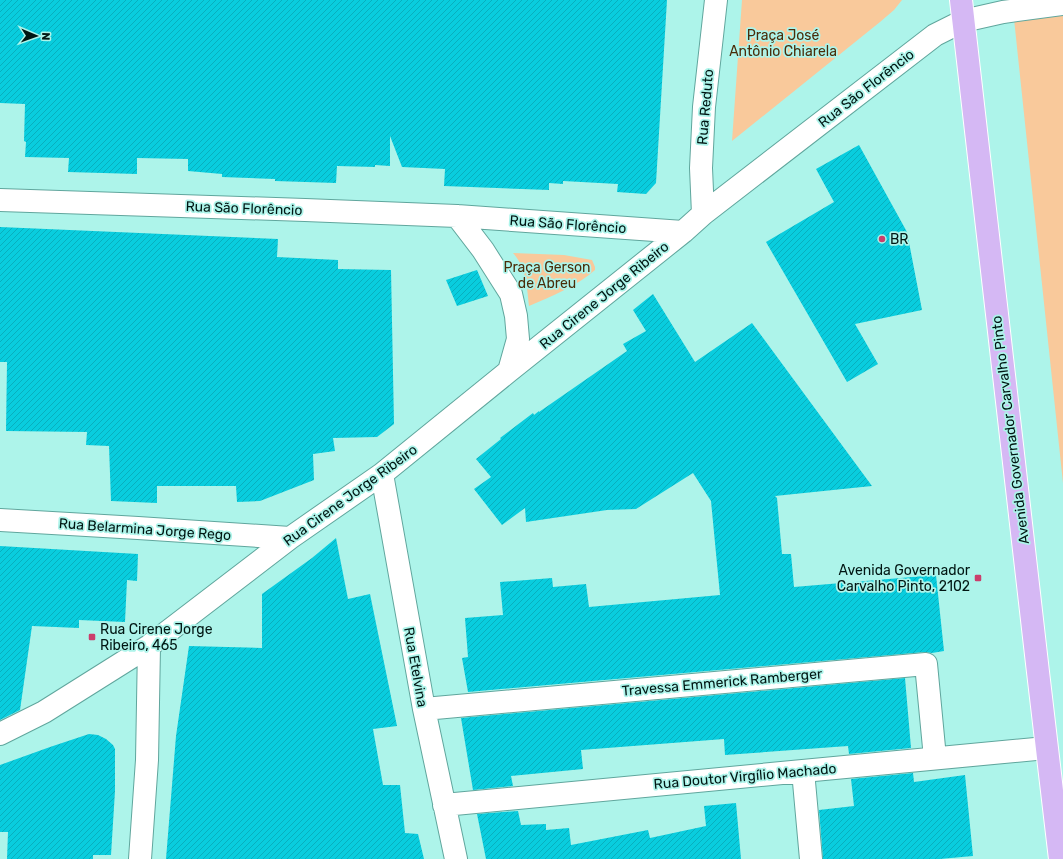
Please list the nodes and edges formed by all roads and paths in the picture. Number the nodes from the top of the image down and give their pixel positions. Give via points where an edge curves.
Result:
1 (716, 0) edge
2 (1063, 4) edge
3 (962, 10) edge
4 (0, 200) edge
5 (703, 214) junction
6 (457, 216) junction
7 (683, 232) junction
8 (509, 371) junction
9 (382, 474) junction
10 (0, 520) edge
11 (290, 538) junction
12 (149, 646) junction
13 (424, 708) junction
14 (0, 734) edge
15 (1046, 748) junction
16 (935, 758) junction
17 (803, 771) junction
18 (444, 805) junction
19 (140, 859) edge
20 (456, 859) edge
21 (811, 859) edge
22 (1060, 859) edge

1 - 5 street, Rua Reduto via 704,106 701,168
2 - 3 street, Rua São Florêncio via 1003,12
3 - 5 street, Rua São Florêncio via 935,35
3 - 15 main road, Avenida Governador Carvalho Pinto
4 - 6 street, Rua São Florêncio
5 - 7 street, Rua São Florêncio
6 - 7 street, Rua São Florêncio
6 - 8 street via 483,250 511,294 518,339
7 - 8 street, Rua Cirene Jorge Ribeiro
8 - 9 street, Rua Cirene Jorge Ribeiro
9 - 11 street, Rua Cirene Jorge Ribeiro
9 - 13 street, Rua Etelvina
10 - 11 street, Rua Belarmina Jorge Rego
11 - 12 street, Rua Cirene Jorge Ribeiro
12 - 14 street, Rua Cirene Jorge Ribeiro via 44,712
12 - 19 street via 147,760
13 - 16 street, Travessa Emmerick Ramberger via 926,664
13 - 18 street, Rua Etelvina
15 - 16 street, Rua Doutor Virgílio Machado
15 - 22 main road, Avenida Governador Carvalho Pinto
16 - 17 street, Rua Doutor Virgílio Machado
17 - 18 street, Rua Doutor Virgílio Machado
17 - 21 street
18 - 20 street, Rua Etelvina

